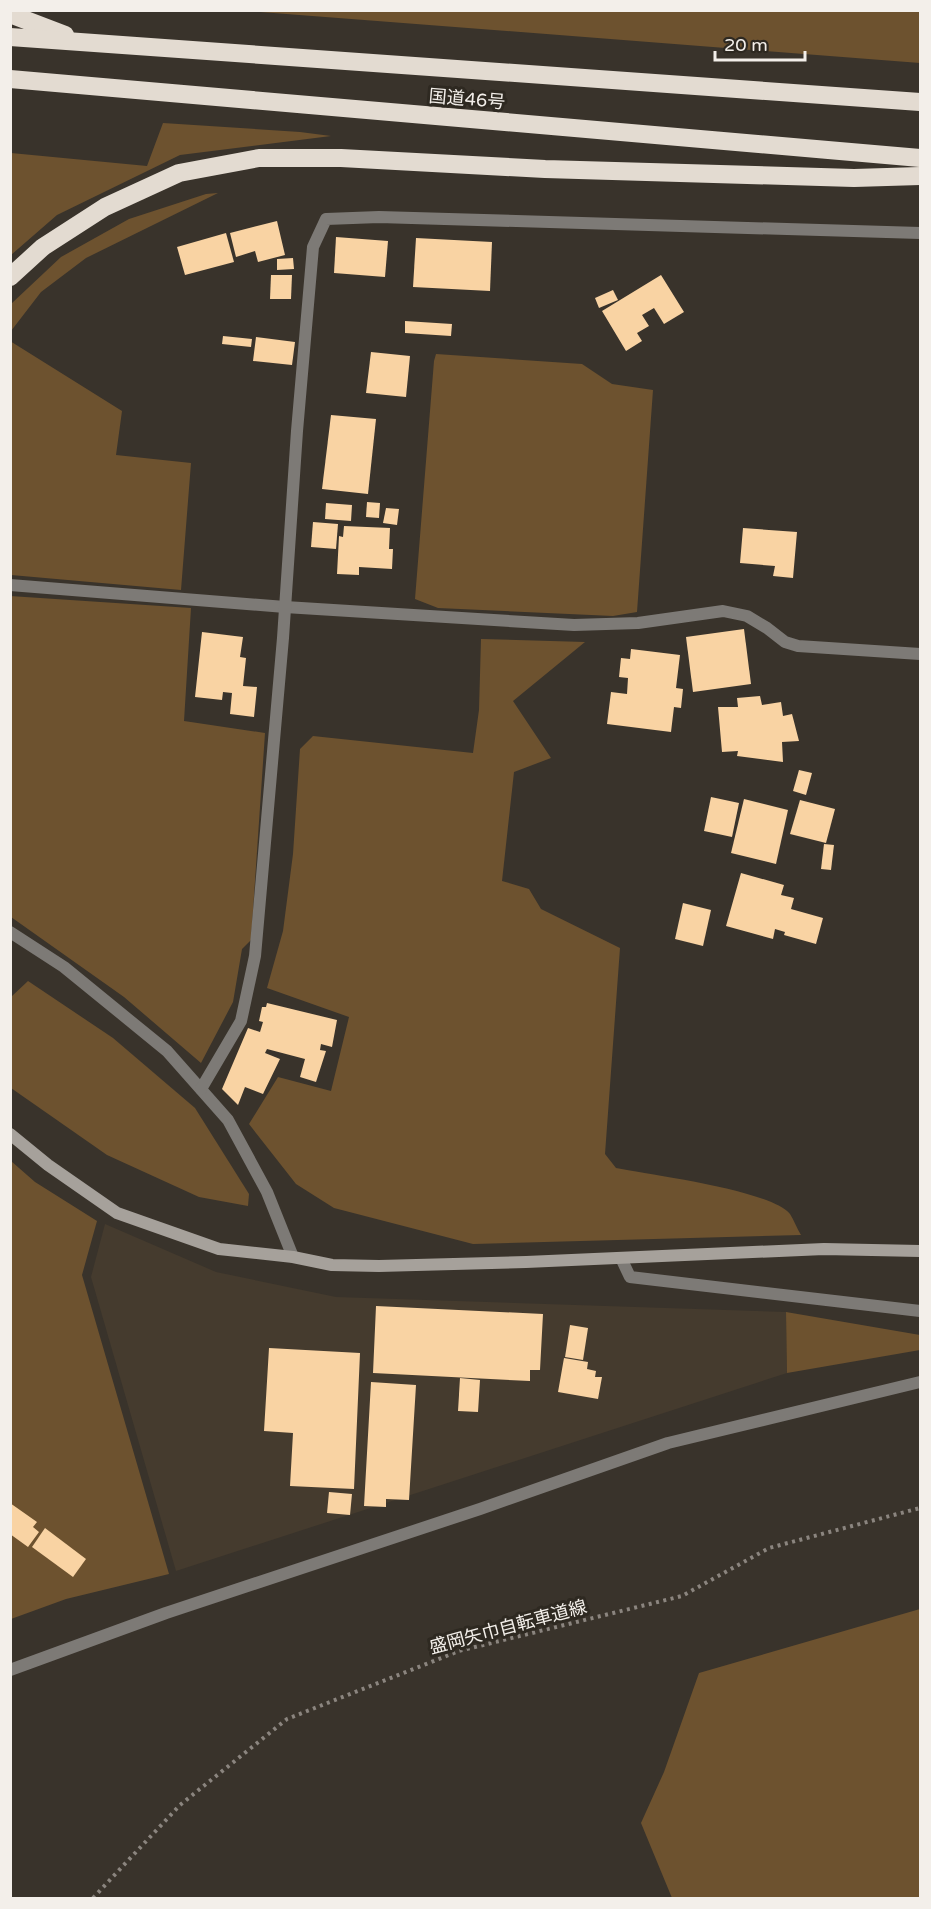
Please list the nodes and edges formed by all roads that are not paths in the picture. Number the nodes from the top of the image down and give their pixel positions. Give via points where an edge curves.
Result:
1 (10, 14) edge
2 (10, 37) edge
3 (85, 44) junction
4 (10, 79) edge
5 (921, 102) edge
6 (921, 158) edge
7 (921, 176) edge
8 (921, 233) edge
9 (10, 277) edge
10 (10, 585) edge
11 (285, 607) junction
12 (921, 654) edge
13 (10, 932) edge
14 (201, 1089) junction
15 (10, 1134) edge
16 (921, 1251) edge
17 (293, 1257) junction
18 (621, 1258) junction
19 (921, 1311) edge
20 (921, 1382) edge
21 (10, 1670) edge

1 - 3 highway
2 - 3 highway, 国道46号
3 - 5 highway, 国道46号
4 - 6 highway, 国道46号
7 - 9 highway via 854,178 259,158 179,173 105,207 43,247
8 - 11 street via 379,217 326,219 313,247
10 - 11 street
11 - 12 street via 574,625 638,623 723,611 747,616 785,642 798,646
11 - 14 street via 255,956 241,1020
13 - 14 street via 63,967 167,1051
14 - 17 street via 228,1120 267,1191
15 - 17 street via 117,1213 219,1249
16 - 18 street via 824,1249
17 - 18 street via 332,1265 379,1266
18 - 19 street via 630,1277
20 - 21 street via 668,1443 166,1613

